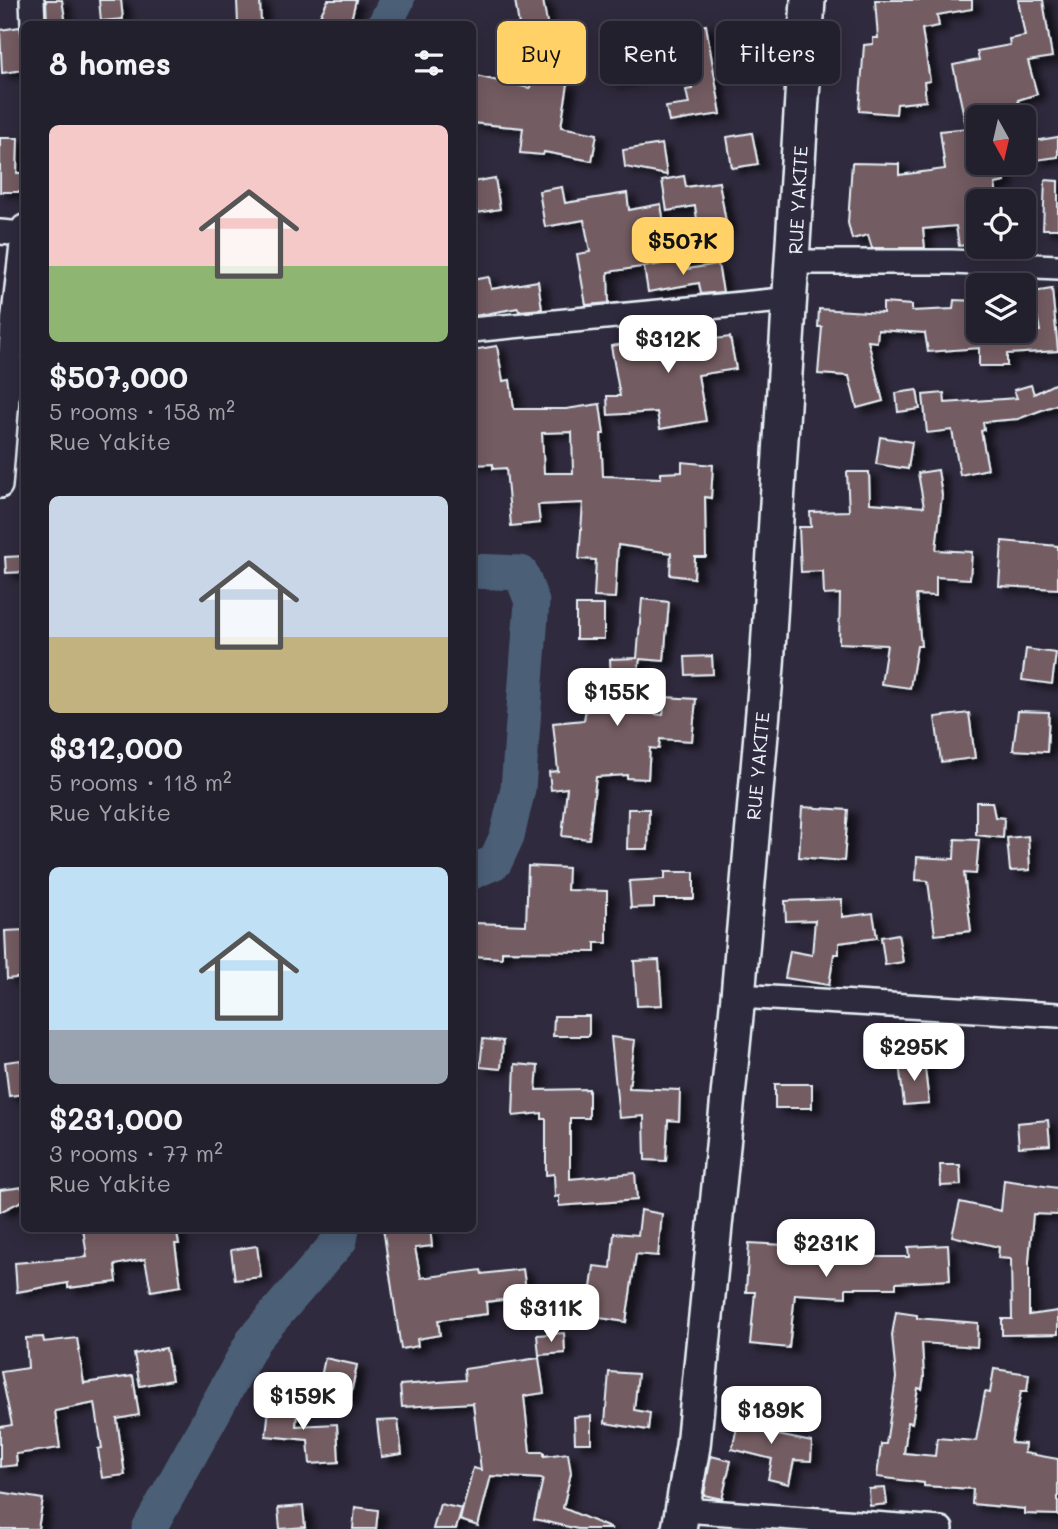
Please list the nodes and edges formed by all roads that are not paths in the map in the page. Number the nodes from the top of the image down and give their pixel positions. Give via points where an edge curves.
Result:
1 (32, 0) edge
2 (808, 0) edge
3 (33, 21) edge
4 (21, 231) edge
5 (0, 232) edge
6 (794, 262) junction
7 (21, 263) edge
8 (1058, 267) edge
9 (792, 299) junction
10 (476, 330) edge
11 (0, 486) edge
12 (738, 996) junction
13 (1058, 1015) edge
14 (682, 1520) edge
15 (941, 1529) edge

1 - 3 street
2 - 6 main road, RUE YAKITE
4 - 5 street
6 - 8 street
6 - 9 main road, RUE YAKITE
7 - 11 street
9 - 10 street
9 - 12 main road, RUE YAKITE
12 - 13 street
12 - 14 main road, RUE YAKITE
14 - 15 street

